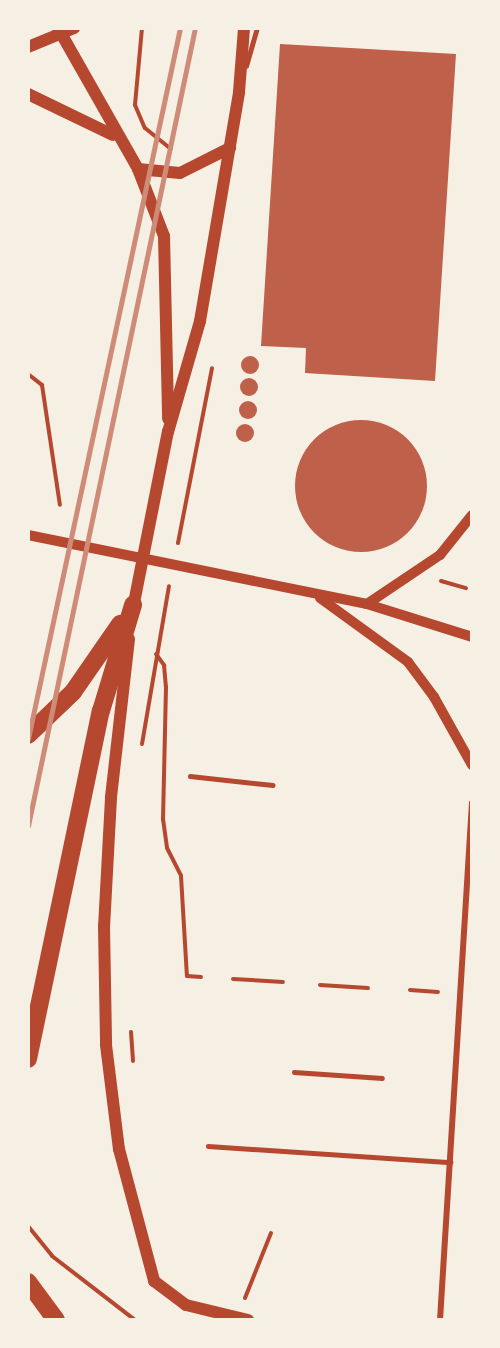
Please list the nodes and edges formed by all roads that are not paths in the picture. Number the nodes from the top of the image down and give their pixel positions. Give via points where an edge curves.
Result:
1 (74, 28) edge
2 (244, 28) edge
3 (257, 28) edge
4 (60, 31) edge
5 (28, 47) edge
6 (239, 92) junction
7 (28, 94) edge
8 (116, 137) junction
9 (230, 148) junction
10 (138, 169) junction
11 (168, 432) junction
12 (471, 515) edge
13 (28, 535) edge
14 (315, 594) junction
15 (367, 604) junction
16 (133, 605) junction
17 (471, 637) edge
18 (28, 735) edge
19 (471, 765) edge
20 (190, 776) dead end
21 (273, 785) dead end
22 (471, 802) edge
23 (28, 1059) edge
24 (294, 1072) dead end
25 (382, 1078) dead end
26 (208, 1146) dead end
27 (450, 1162) junction
28 (28, 1282) edge
29 (243, 1317) edge
30 (56, 1320) edge
31 (440, 1320) edge

1 - 4 main road
2 - 6 main road
3 - 6 lane
4 - 5 main road
4 - 8 main road
6 - 9 main road
7 - 8 main road
8 - 10 main road
9 - 10 main road via 180,173
9 - 11 main road via 200,321
10 - 11 main road via 164,236 167,258
11 - 16 main road
12 - 15 street via 440,555
13 - 14 street
14 - 15 street
14 - 19 street via 408,662 434,697
15 - 17 street
16 - 18 highway via 73,692
16 - 23 highway via 101,711
16 - 29 main road via 111,798 104,926 106,1045 119,1149 154,1281 186,1305
20 - 21 lane
22 - 27 street
24 - 25 lane
26 - 27 lane
27 - 31 street
28 - 30 highway

